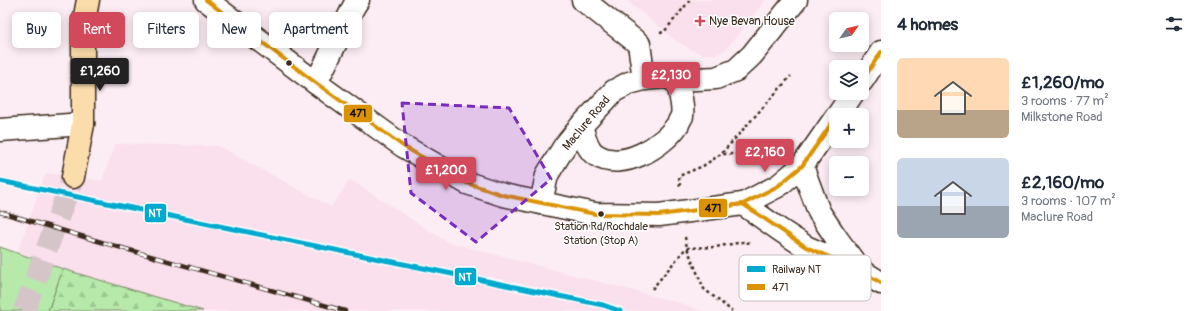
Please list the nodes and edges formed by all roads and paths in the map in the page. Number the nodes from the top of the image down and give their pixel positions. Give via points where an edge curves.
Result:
1 (88, 0) edge
2 (206, 0) edge
3 (358, 0) edge
4 (583, 0) edge
5 (690, 0) edge
6 (796, 0) edge
7 (639, 44) junction
8 (881, 52) edge
9 (791, 76) dead end
10 (644, 78) junction
11 (870, 78) edge
12 (677, 80) junction
13 (316, 82) junction
14 (83, 124) junction
15 (581, 126) junction
16 (829, 127) edge
17 (0, 130) edge
18 (721, 154) junction
19 (742, 154) dead end
20 (802, 166) junction
21 (73, 177) tunnel mouth
22 (541, 203) junction
23 (743, 204) junction
24 (683, 212) junction
25 (825, 255) edge
26 (849, 255) edge
27 (871, 277) edge
28 (881, 283) edge
29 (652, 289) dead end
30 (732, 311) edge

1 - 14 main road via 83,27
2 - 13 street
3 - 13 street
4 - 7 street
5 - 7 path via 664,32
6 - 12 street, Maclure Road via 736,70 716,78
7 - 10 street
8 - 11 street
9 - 18 path
10 - 12 street, Maclure Road via 664,77
10 - 15 street, Maclure Road via 614,91
12 - 15 street via 683,106 682,116 664,140 651,150 624,159 609,160 595,155 587,144
13 - 22 street via 404,146 467,183 503,195
14 - 17 street
14 - 21 main road
15 - 22 street, Maclure Road via 547,175
16 - 20 street
18 - 19 path
18 - 24 path via 703,166 679,176
20 - 23 street via 778,186
20 - 26 street via 819,212
22 - 24 street via 595,214 659,215
23 - 24 street
23 - 25 street via 806,247
27 - 28 street
29 - 30 path via 687,248 704,288

